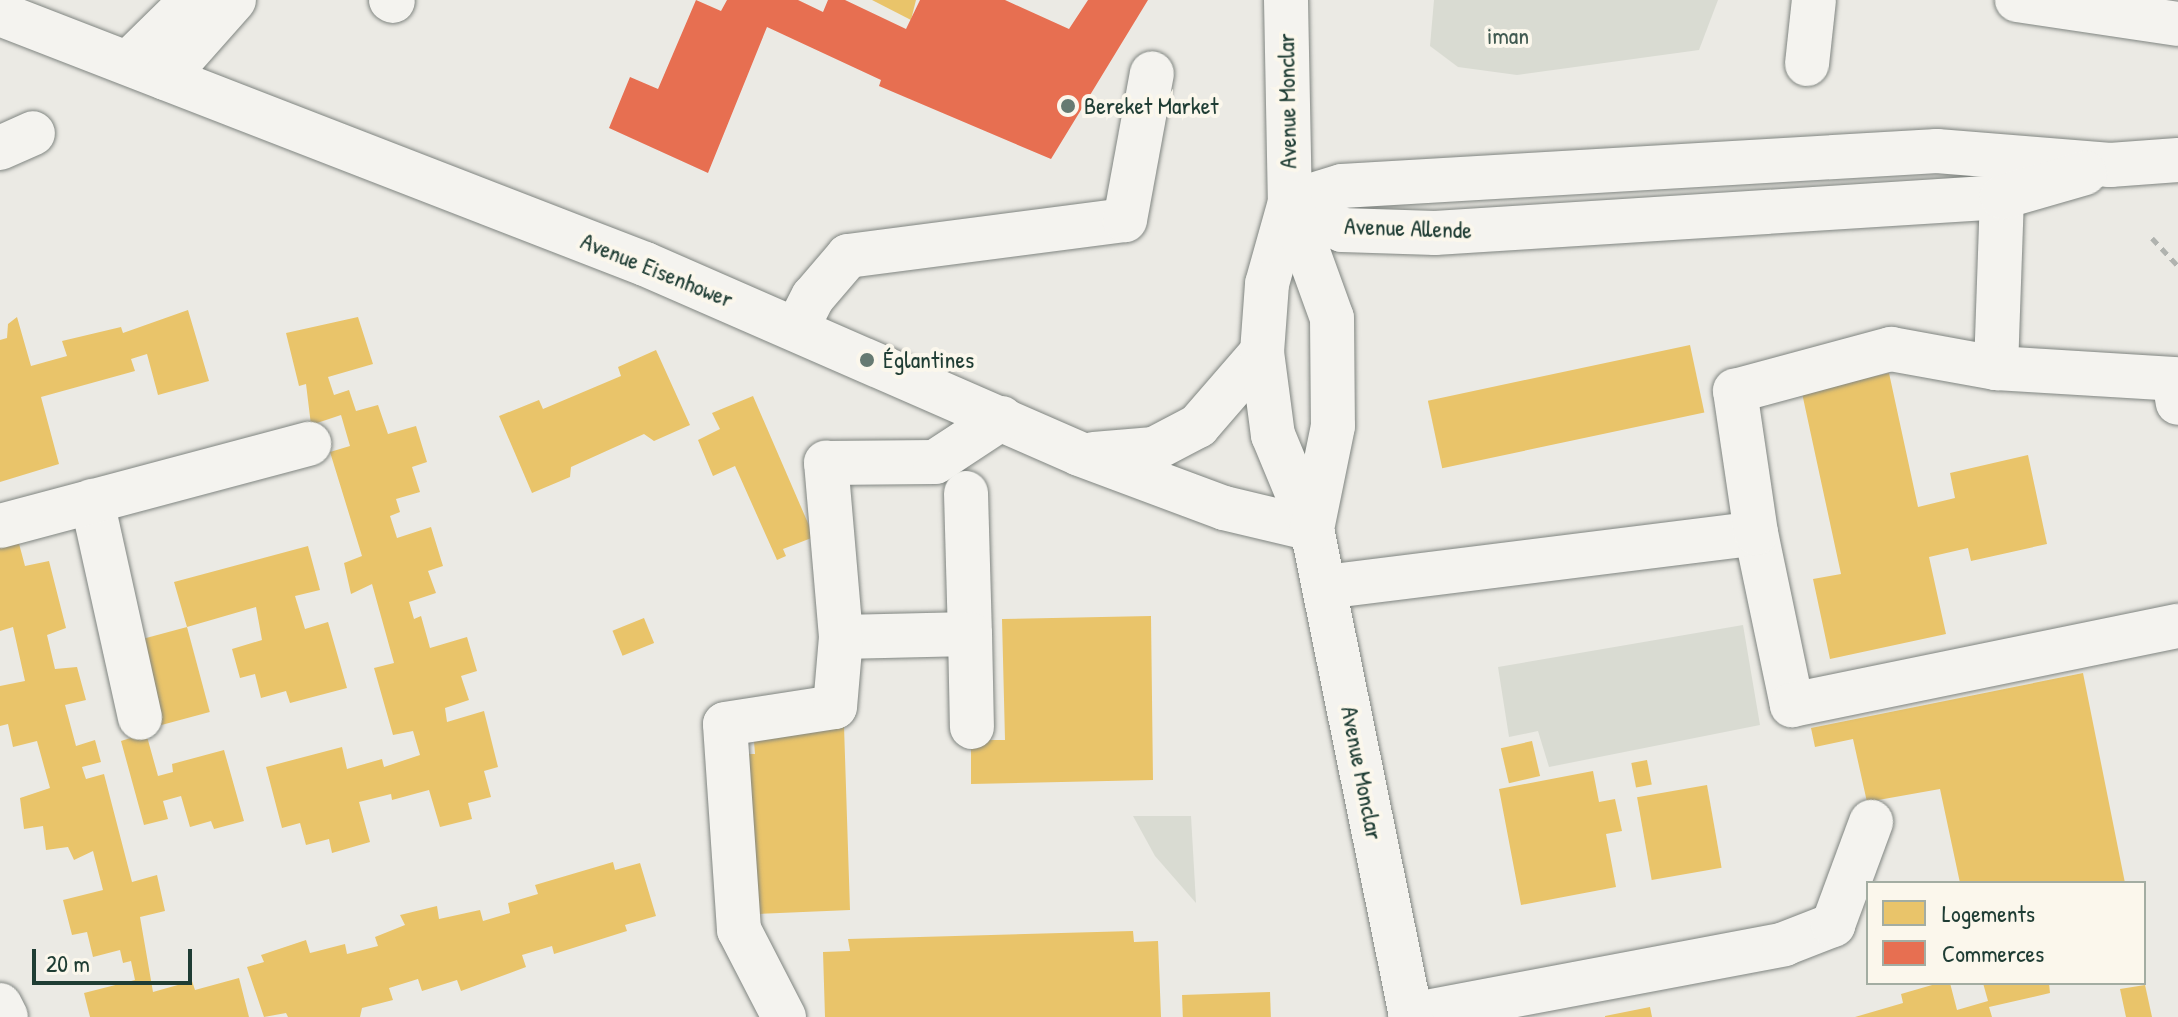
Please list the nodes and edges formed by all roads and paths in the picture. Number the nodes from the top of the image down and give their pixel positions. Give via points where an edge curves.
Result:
1 (192, 0) edge
2 (234, 0) edge
3 (1286, 0) edge
4 (1814, 0) edge
5 (2017, 0) edge
6 (0, 14) edge
7 (2178, 24) edge
8 (1807, 64) dead end
9 (146, 70) junction
10 (1152, 73) dead end
11 (2178, 160) edge
12 (2110, 165) junction
13 (2002, 197) junction
14 (1290, 202) junction
15 (2152, 238) dead end
16 (2178, 266) edge
17 (797, 328) junction
18 (1262, 352) junction
19 (1996, 368) junction
20 (2178, 403) edge
21 (1002, 418) junction
22 (309, 444) dead end
23 (1079, 454) junction
24 (966, 493) dead end
25 (92, 501) junction
26 (0, 526) edge
27 (1312, 529) junction
28 (1756, 533) junction
29 (1325, 587) junction
30 (2178, 626) edge
31 (970, 634) junction
32 (841, 637) junction
33 (140, 718) dead end
34 (972, 727) dead end
35 (1871, 822) dead end
36 (0, 1005) edge
37 (1410, 1016) edge
38 (6, 1017) edge
39 (784, 1017) edge

1 - 9 main road
2 - 9 main road
3 - 14 main road, Avenue Monclar
4 - 8 main road
5 - 7 main road
6 - 9 main road, Avenue Eisenhower
9 - 17 main road, Avenue Eisenhower via 470,194
10 - 17 main road via 1125,220 848,256 813,297
11 - 12 main road, Avenue Allende
12 - 13 main road, Avenue Allende
12 - 14 main road, Avenue Allende via 1937,151 1402,181 1342,186
13 - 14 main road, Avenue Allende via 1435,233 1342,230
13 - 19 main road
14 - 18 main road, Avenue Monclar via 1267,284
14 - 27 main road, Avenue Monclar via 1332,318 1333,426
15 - 16 path
17 - 21 main road, Avenue Eisenhower
18 - 23 main road via 1198,426 1154,449
18 - 27 main road, Avenue Monclar via 1273,435
19 - 20 main road via 2174,379
19 - 28 main road via 1891,349 1735,391
21 - 23 main road, Avenue Eisenhower
21 - 32 main road via 935,462 826,463
22 - 25 main road
23 - 27 main road, Avenue Eisenhower via 1224,508
24 - 31 main road
25 - 26 main road
25 - 33 main road
27 - 29 main road, Avenue Monclar
28 - 29 main road
28 - 30 main road via 1792,705
29 - 37 main road, Avenue Monclar
31 - 32 main road
31 - 34 main road
32 - 39 main road via 835,707 725,724 739,930
35 - 37 main road via 1833,925 1784,944
36 - 38 main road

